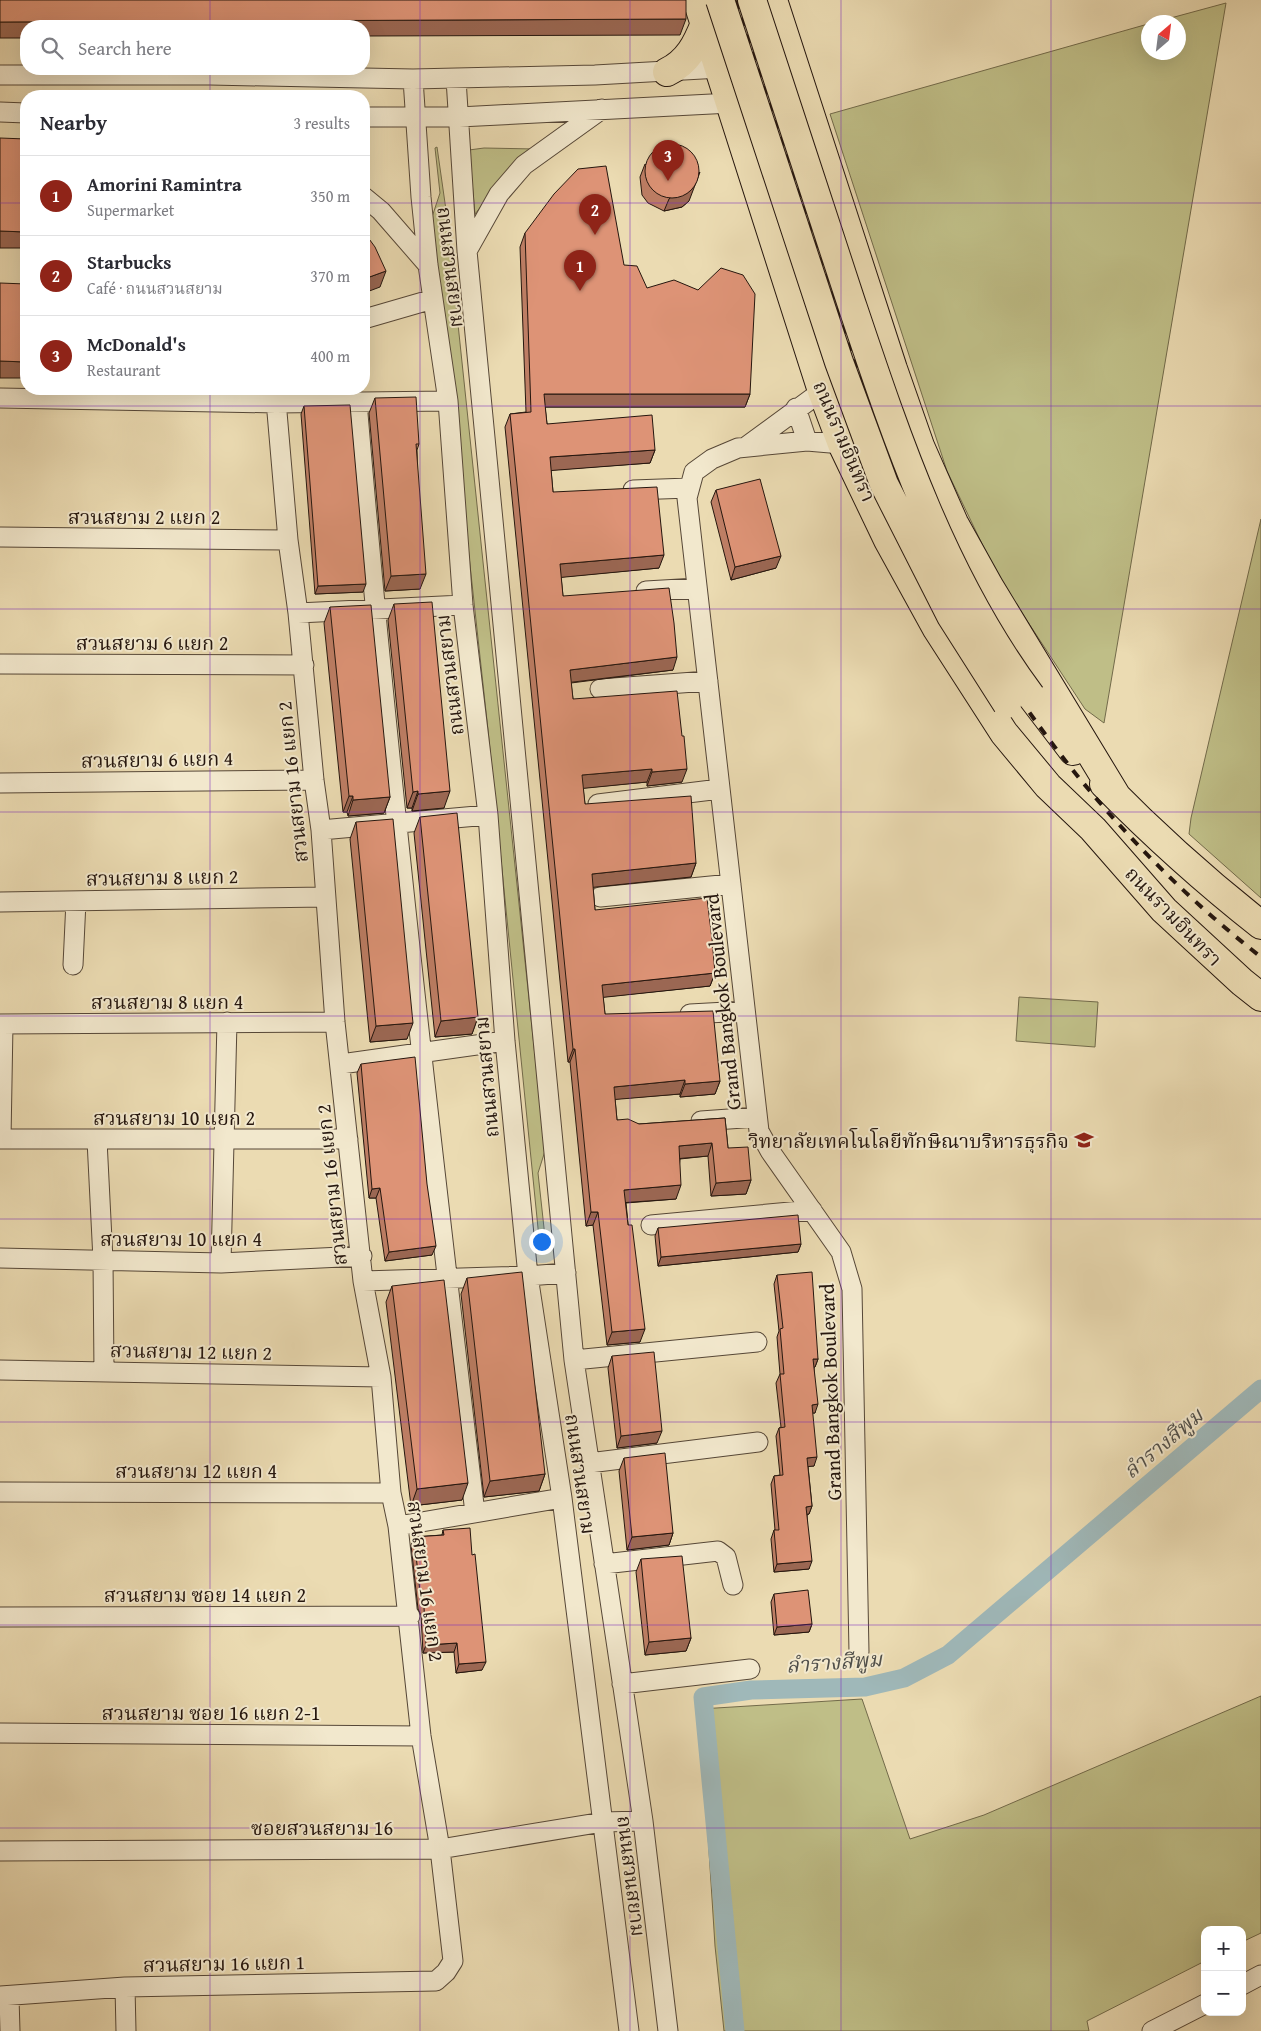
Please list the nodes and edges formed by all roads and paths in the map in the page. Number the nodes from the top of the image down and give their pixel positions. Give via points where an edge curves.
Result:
1 (720, 0) edge
2 (752, 0) edge
3 (773, 0) edge
4 (701, 12) edge
5 (790, 50) junction
6 (720, 68) junction
7 (667, 72) junction
8 (0, 75) edge
9 (456, 79) junction
10 (413, 80) junction
11 (802, 86) junction
12 (731, 103) junction
13 (602, 109) junction
14 (0, 112) edge
15 (20, 112) edge
16 (370, 117) edge
17 (414, 117) junction
18 (460, 117) junction
19 (833, 184) junction
20 (370, 202) edge
21 (761, 203) junction
22 (467, 251) junction
23 (428, 265) junction
24 (433, 299) junction
25 (370, 318) edge
26 (822, 391) junction
27 (276, 396) edge
28 (0, 398) edge
29 (448, 401) junction
30 (357, 402) junction
31 (796, 408) junction
32 (807, 441) junction
33 (842, 444) junction
34 (747, 446) junction
35 (689, 488) junction
36 (615, 491) edge
37 (0, 537) edge
38 (288, 540) junction
39 (697, 588) junction
40 (629, 592) edge
41 (463, 604) junction
42 (374, 610) junction
43 (298, 613) junction
44 (0, 664) edge
45 (304, 665) junction
46 (708, 681) junction
47 (600, 689) dead end
48 (1019, 700) junction
49 (314, 780) junction
50 (0, 783) edge
51 (720, 789) junction
52 (1117, 797) junction
53 (598, 804) edge
54 (488, 815) junction
55 (399, 823) junction
56 (1093, 829) junction
57 (321, 830) junction
58 (731, 884) junction
59 (325, 897) junction
60 (600, 897) dead end
61 (76, 900) junction
62 (0, 902) edge
63 (1261, 925) edge
64 (73, 965) dead end
65 (1261, 997) edge
66 (745, 1011) junction
67 (669, 1015) edge
68 (227, 1022) junction
69 (335, 1022) junction
70 (2, 1024) edge
71 (505, 1041) junction
72 (422, 1053) junction
73 (341, 1064) junction
74 (757, 1117) junction
75 (681, 1122) edge
76 (1, 1139) edge
77 (348, 1139) junction
78 (97, 1140) junction
79 (223, 1141) junction
80 (812, 1210) junction
81 (651, 1225) dead end
82 (362, 1256) junction
83 (0, 1258) edge
84 (103, 1260) junction
85 (222, 1263) junction
86 (566, 1273) junction
87 (528, 1276) junction
88 (447, 1277) junction
89 (364, 1281) junction
90 (757, 1342) dead end
91 (574, 1360) junction
92 (0, 1370) edge
93 (104, 1372) junction
94 (381, 1378) junction
95 (758, 1442) dead end
96 (589, 1463) junction
97 (0, 1492) edge
98 (391, 1493) junction
99 (562, 1498) junction
100 (475, 1513) junction
101 (398, 1526) junction
102 (604, 1564) junction
103 (733, 1585) dead end
104 (410, 1616) junction
105 (0, 1617) edge
106 (859, 1652) dead end
107 (750, 1669) dead end
108 (622, 1684) junction
109 (0, 1733) edge
110 (421, 1736) junction
111 (642, 1821) junction
112 (603, 1822) junction
113 (440, 1849) junction
114 (0, 1851) edge
115 (446, 1972) joint
116 (1261, 1975) edge
117 (1246, 1983) edge
118 (125, 1987) junction
119 (5, 1996) edge
120 (1201, 2006) edge
121 (10, 2031) edge
122 (126, 2031) edge
123 (629, 2031) edge
124 (668, 2031) edge
125 (1152, 2031) edge

1 - 48 highway, ถนนรามอินทรา, bridge via 839,362 874,457 951,616
2 - 48 highway, ถนนรามอินทรา, bridge via 915,486
3 - 5 highway, ถนนรามอินทรา
4 - 6 highway, ถนนรามอินทรา
4 - 7 highway via 699,38 680,66
5 - 6 street
5 - 11 highway, ถนนรามอินทรา
6 - 7 street
6 - 12 highway, ถนนรามอินทรา
7 - 9 street
8 - 10 street via 210,75
9 - 10 street
9 - 18 street, ถนนสวนสยาม
10 - 17 street, ถนนสวนสยาม
11 - 12 street
11 - 19 highway, ถนนรามอินทรา
12 - 13 street
12 - 21 highway, ถนนรามอินทรา
13 - 18 street
13 - 22 street via 524,165 498,194
14 - 15 street
16 - 17 street
17 - 18 street
17 - 23 street, ถนนสวนสยาม
18 - 22 street, ถนนสวนสยาม
19 - 21 highway via 801,149 791,148 776,152 765,164
19 - 52 highway, ถนนรามอินทรา via 920,446 954,523
20 - 23 street
21 - 26 highway, ถนนรามอินทรา
22 - 86 street, ถนนสวนสยาม
23 - 24 street, ถนนสวนสยาม
24 - 25 street
24 - 29 street, ถนนสวนสยาม
26 - 31 street, Grand Bangkok Boulevard
26 - 33 highway, ถนนรามอินทรา
27 - 28 street
27 - 30 street
27 - 38 street, สวนสยาม 16 แยก 2
29 - 30 street
29 - 41 street, ถนนสวนสยาม
30 - 42 street
31 - 32 street
31 - 34 street, Grand Bangkok Boulevard
32 - 33 street, Grand Bangkok Boulevard
32 - 34 street, Grand Bangkok Boulevard
33 - 56 highway, ถนนรามอินทรา via 888,540 973,688 1004,733 1048,786
34 - 35 street, Grand Bangkok Boulevard via 712,459 694,472
35 - 36 street
35 - 39 street, Grand Bangkok Boulevard via 687,498
37 - 38 street, สวนสยาม 2 แยก 2
38 - 43 street, สวนสยาม 16 แยก 2
39 - 40 street
39 - 46 street, Grand Bangkok Boulevard
41 - 42 street
41 - 54 street, ถนนสวนสยาม
42 - 43 street
42 - 55 street
43 - 45 street, สวนสยาม 16 แยก 2
44 - 45 street, สวนสยาม 6 แยก 2
45 - 49 street, สวนสยาม 16 แยก 2
46 - 47 street
46 - 51 street, Grand Bangkok Boulevard
48 - 52 highway, ถนนรามอินทรา
48 - 56 highway, ถนนรามอินทรา
49 - 50 street, สวนสยาม 6 แยก 4
49 - 57 street, สวนสยาม 16 แยก 2
51 - 53 street
51 - 58 street, Grand Bangkok Boulevard
52 - 63 highway, ถนนรามอินทรา via 1147,829
54 - 55 street
54 - 71 street, ถนนสวนสยาม
55 - 57 street
55 - 72 street
56 - 65 highway, ถนนรามอินทรา via 1164,910
57 - 59 street, สวนสยาม 16 แยก 2
58 - 60 street
58 - 66 street, Grand Bangkok Boulevard
59 - 61 street, สวนสยาม 8 แยก 2
59 - 69 street, สวนสยาม 16 แยก 2
61 - 62 street, สวนสยาม 8 แยก 2
61 - 64 street
66 - 67 street
66 - 74 street, Grand Bangkok Boulevard
68 - 69 street, สวนสยาม 8 แยก 4
68 - 70 street, สวนสยาม 8 แยก 4
68 - 79 street
69 - 73 street, สวนสยาม 16 แยก 2
70 - 76 street
71 - 72 street
71 - 87 street, ถนนสวนสยาม
72 - 73 street
72 - 88 street
73 - 77 street, สวนสยาม 16 แยก 2
74 - 75 street
74 - 80 street, Grand Bangkok Boulevard via 759,1132 770,1151
76 - 78 street, สวนสยาม 10 แยก 2
77 - 79 street, สวนสยาม 10 แยก 2
77 - 82 street, สวนสยาม 16 แยก 2
78 - 79 street, สวนสยาม 10 แยก 2
78 - 84 street
79 - 85 street
80 - 81 street
80 - 106 street, Grand Bangkok Boulevard via 841,1252 852,1289
82 - 85 street, สวนสยาม 10 แยก 4
82 - 89 street, สวนสยาม 16 แยก 2
83 - 84 street, สวนสยาม 10 แยก 4
84 - 85 street, สวนสยาม 10 แยก 4
84 - 93 street
86 - 87 street
86 - 91 street, ถนนสวนสยาม
87 - 88 street
87 - 99 street, ถนนสวนสยาม
88 - 89 street
88 - 100 street
89 - 94 street, สวนสยาม 16 แยก 2
90 - 91 street
91 - 96 street, ถนนสวนสยาม
92 - 93 street, สวนสยาม 12 แยก 2
93 - 94 street, สวนสยาม 12 แยก 2
94 - 98 street, สวนสยาม 16 แยก 2
95 - 96 street
96 - 102 street, ถนนสวนสยาม
97 - 98 street, สวนสยาม 12 แยก 4
98 - 101 street, สวนสยาม 16 แยก 2
99 - 100 street
99 - 112 street, ถนนสวนสยาม
100 - 101 street
101 - 104 street, สวนสยาม 16 แยก 2
102 - 103 street via 718,1551 726,1557
102 - 108 street, ถนนสวนสยาม
104 - 105 street, สวนสยาม ซอย 14 แยก 2
104 - 110 street, สวนสยาม 16 แยก 2
107 - 108 street
108 - 111 street, ถนนสวนสยาม
109 - 110 street, สวนสยาม ซอย 16 แยก 2-1
110 - 113 street, สวนสยาม 16 แยก 2
111 - 112 street, ซอยสวนสยาม 16
111 - 124 street, ถนนสวนสยาม
112 - 113 street, ซอยสวนสยาม 16
112 - 123 street, ถนนสวนสยาม
113 - 114 street, ซอยสวนสยาม 16
113 - 115 street, สวนสยาม 16 แยก 2 via 452,1961
115 - 118 street, สวนสยาม 16 แยก 1 via 436,1981
116 - 117 street
118 - 119 street, สวนสยาม 16 แยก 1
118 - 122 street
119 - 121 street
120 - 125 street

